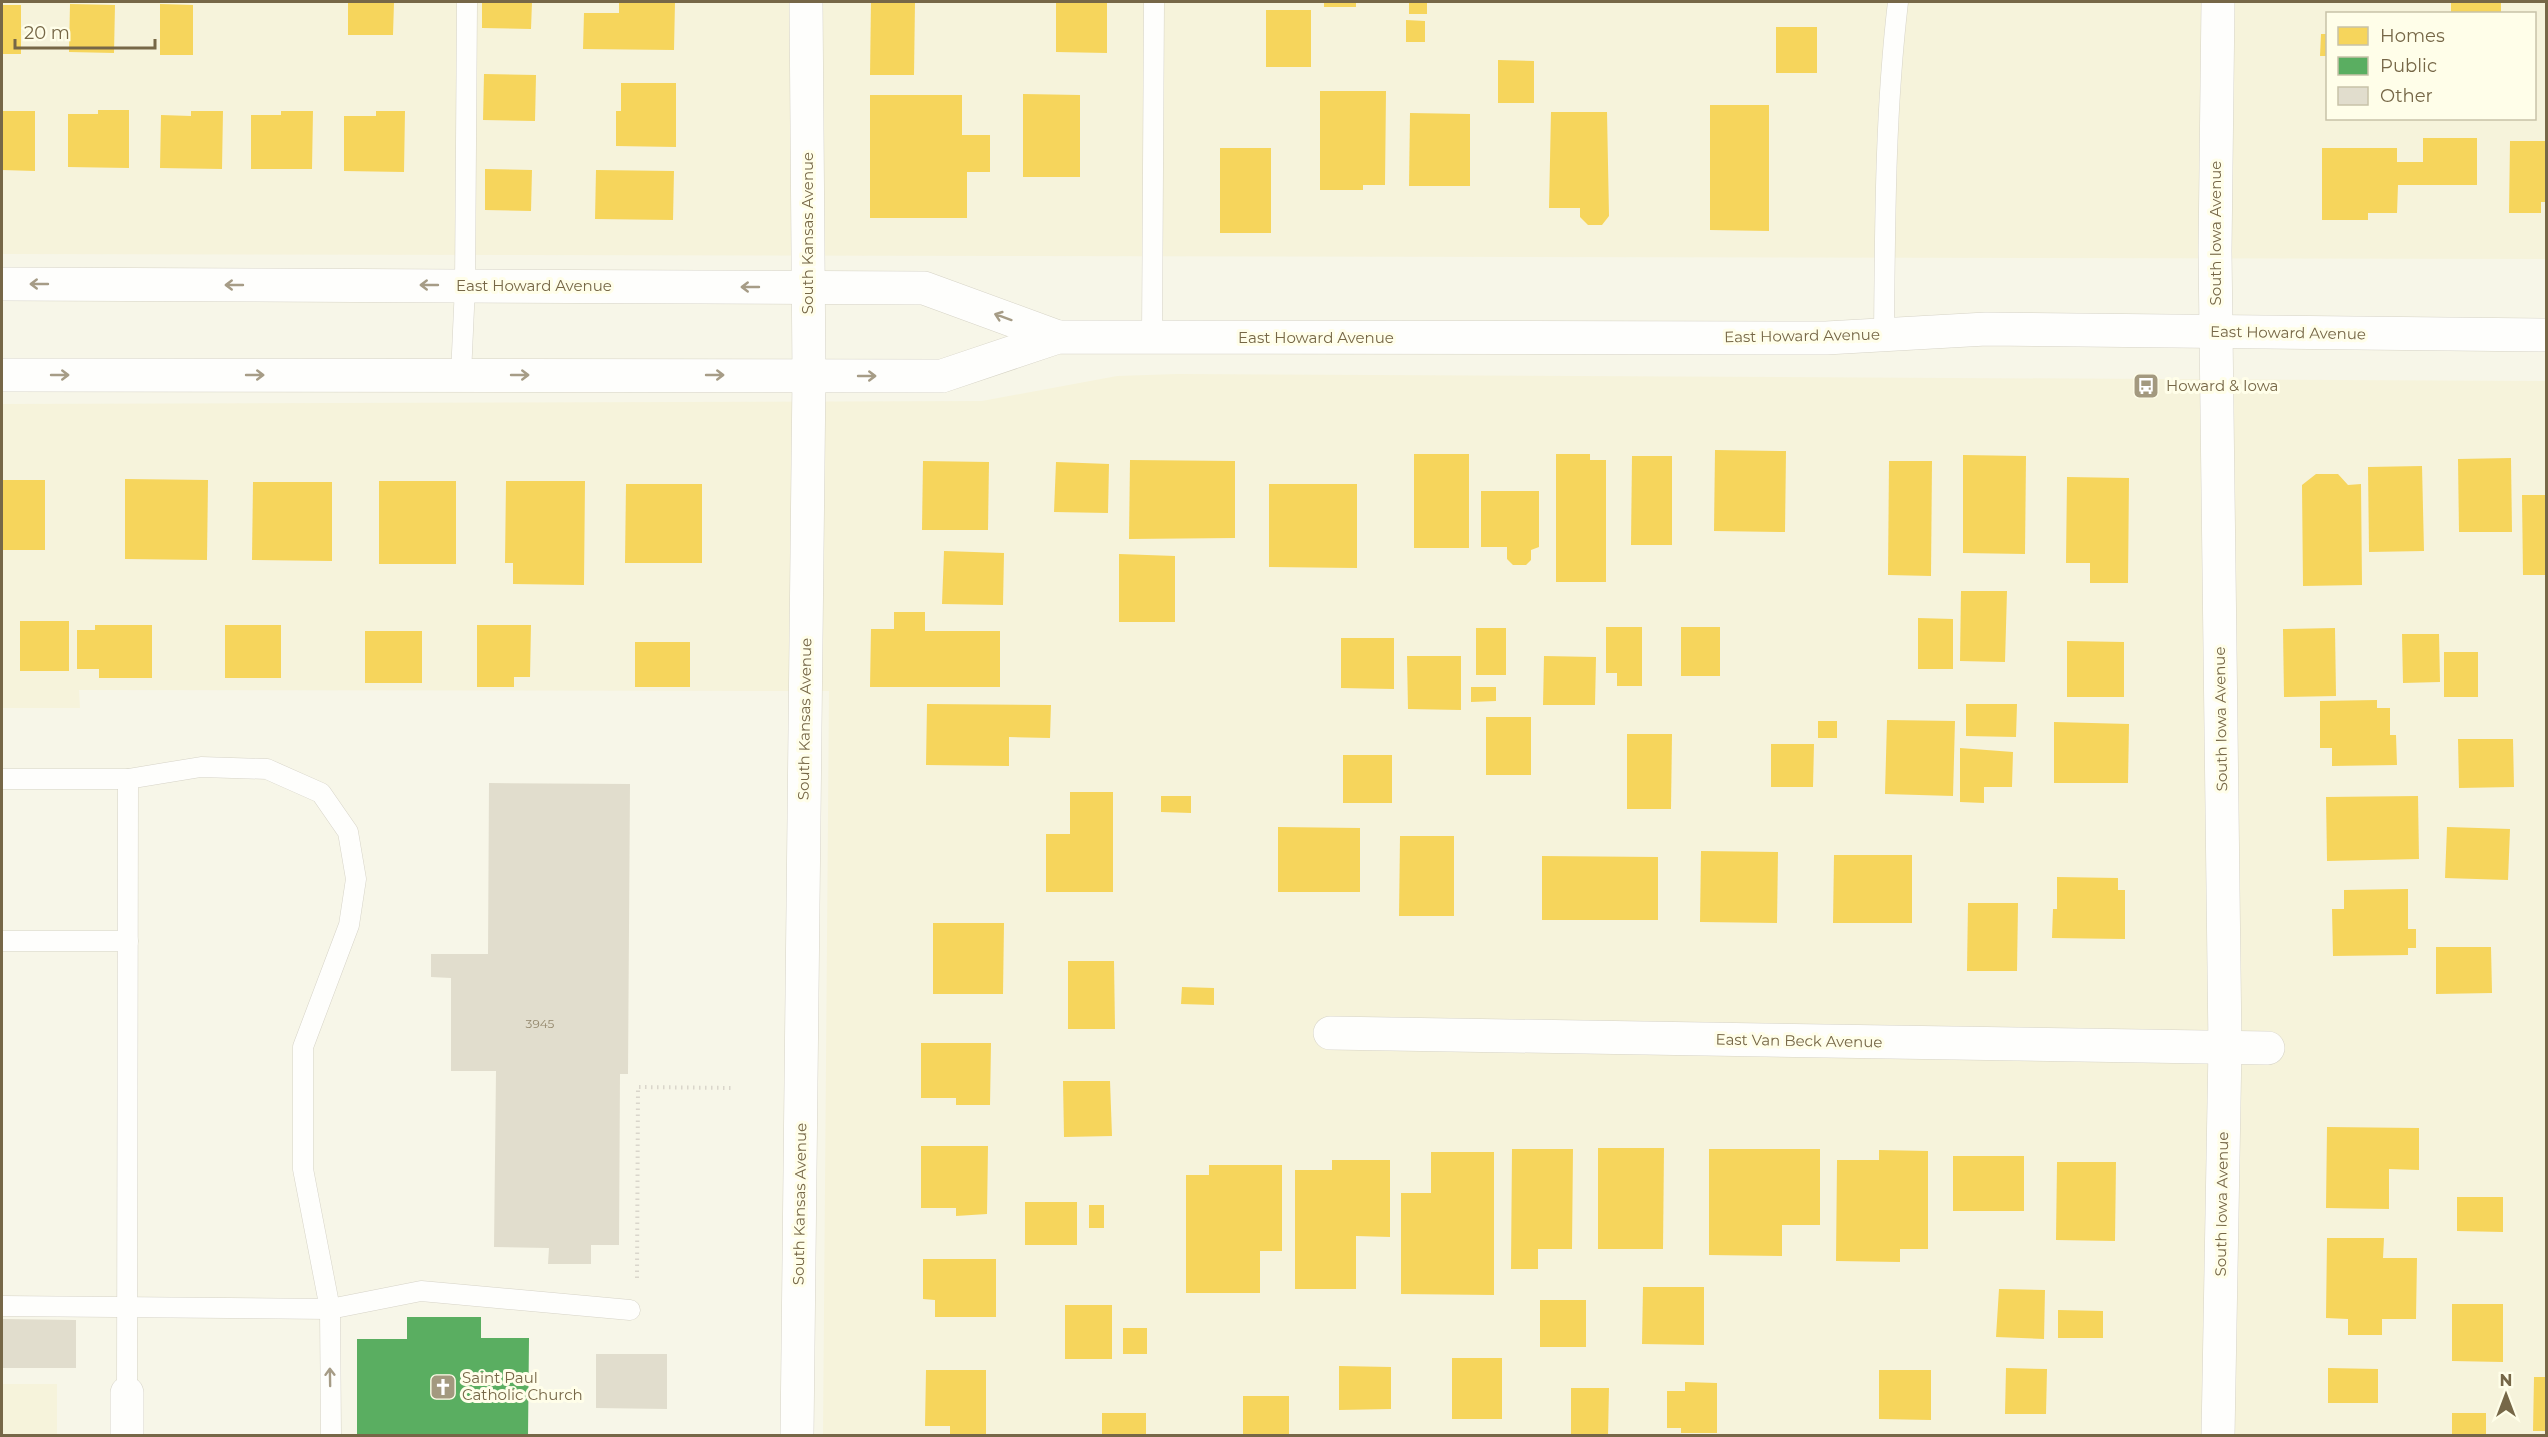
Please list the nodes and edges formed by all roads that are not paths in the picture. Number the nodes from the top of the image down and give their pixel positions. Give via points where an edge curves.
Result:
1 (467, 2) edge
2 (806, 2) edge
3 (1154, 2) edge
4 (1898, 2) edge
5 (2218, 2) edge
6 (2, 284) edge
7 (465, 285) junction
8 (809, 287) junction
9 (2216, 332) junction
10 (1884, 335) junction
11 (2547, 335) edge
12 (1058, 337) junction
13 (1152, 337) junction
14 (2, 375) edge
15 (461, 375) junction
16 (809, 376) junction
17 (2, 779) edge
18 (128, 779) junction
19 (2, 941) edge
20 (128, 941) junction
21 (1330, 1033) dead end
22 (2225, 1047) junction
23 (2268, 1048) dead end
24 (2, 1306) edge
25 (127, 1307) junction
26 (330, 1309) junction
27 (630, 1311) road end
28 (127, 1393) joint
29 (127, 1436) edge
30 (331, 1436) edge
31 (797, 1436) edge
32 (2218, 1436) edge

1 - 7 lane
2 - 8 street, South Kansas Avenue
3 - 13 lane
4 - 10 lane via 1889,121
5 - 9 street, South Iowa Avenue
7 -> 6 street, East Howard Avenue
8 -> 7 street, East Howard Avenue
7 - 15 lane
12 -> 8 street, East Howard Avenue via 924,288
8 - 16 street, South Kansas Avenue
9 - 10 street, East Howard Avenue via 1986,329
9 - 11 street, East Howard Avenue
9 - 22 street, South Iowa Avenue
10 - 13 street, East Howard Avenue
12 - 13 street, East Howard Avenue
16 -> 12 street, East Howard Avenue via 942,376
14 -> 15 street, East Howard Avenue
15 -> 16 street, East Howard Avenue
16 - 31 street, South Kansas Avenue
17 - 18 lane
18 - 20 lane
18 - 26 lane via 201,767 267,769 321,793 348,832 356,879 349,925 303,1047 303,1169
19 - 20 lane
20 - 25 lane
21 - 22 street, East Van Beck Avenue
22 - 23 street, East Van Beck Avenue
22 - 32 street, South Iowa Avenue
24 - 25 lane
25 - 26 lane
25 - 28 lane
26 - 27 lane via 421,1291
30 -> 26 lane
28 - 29 street

